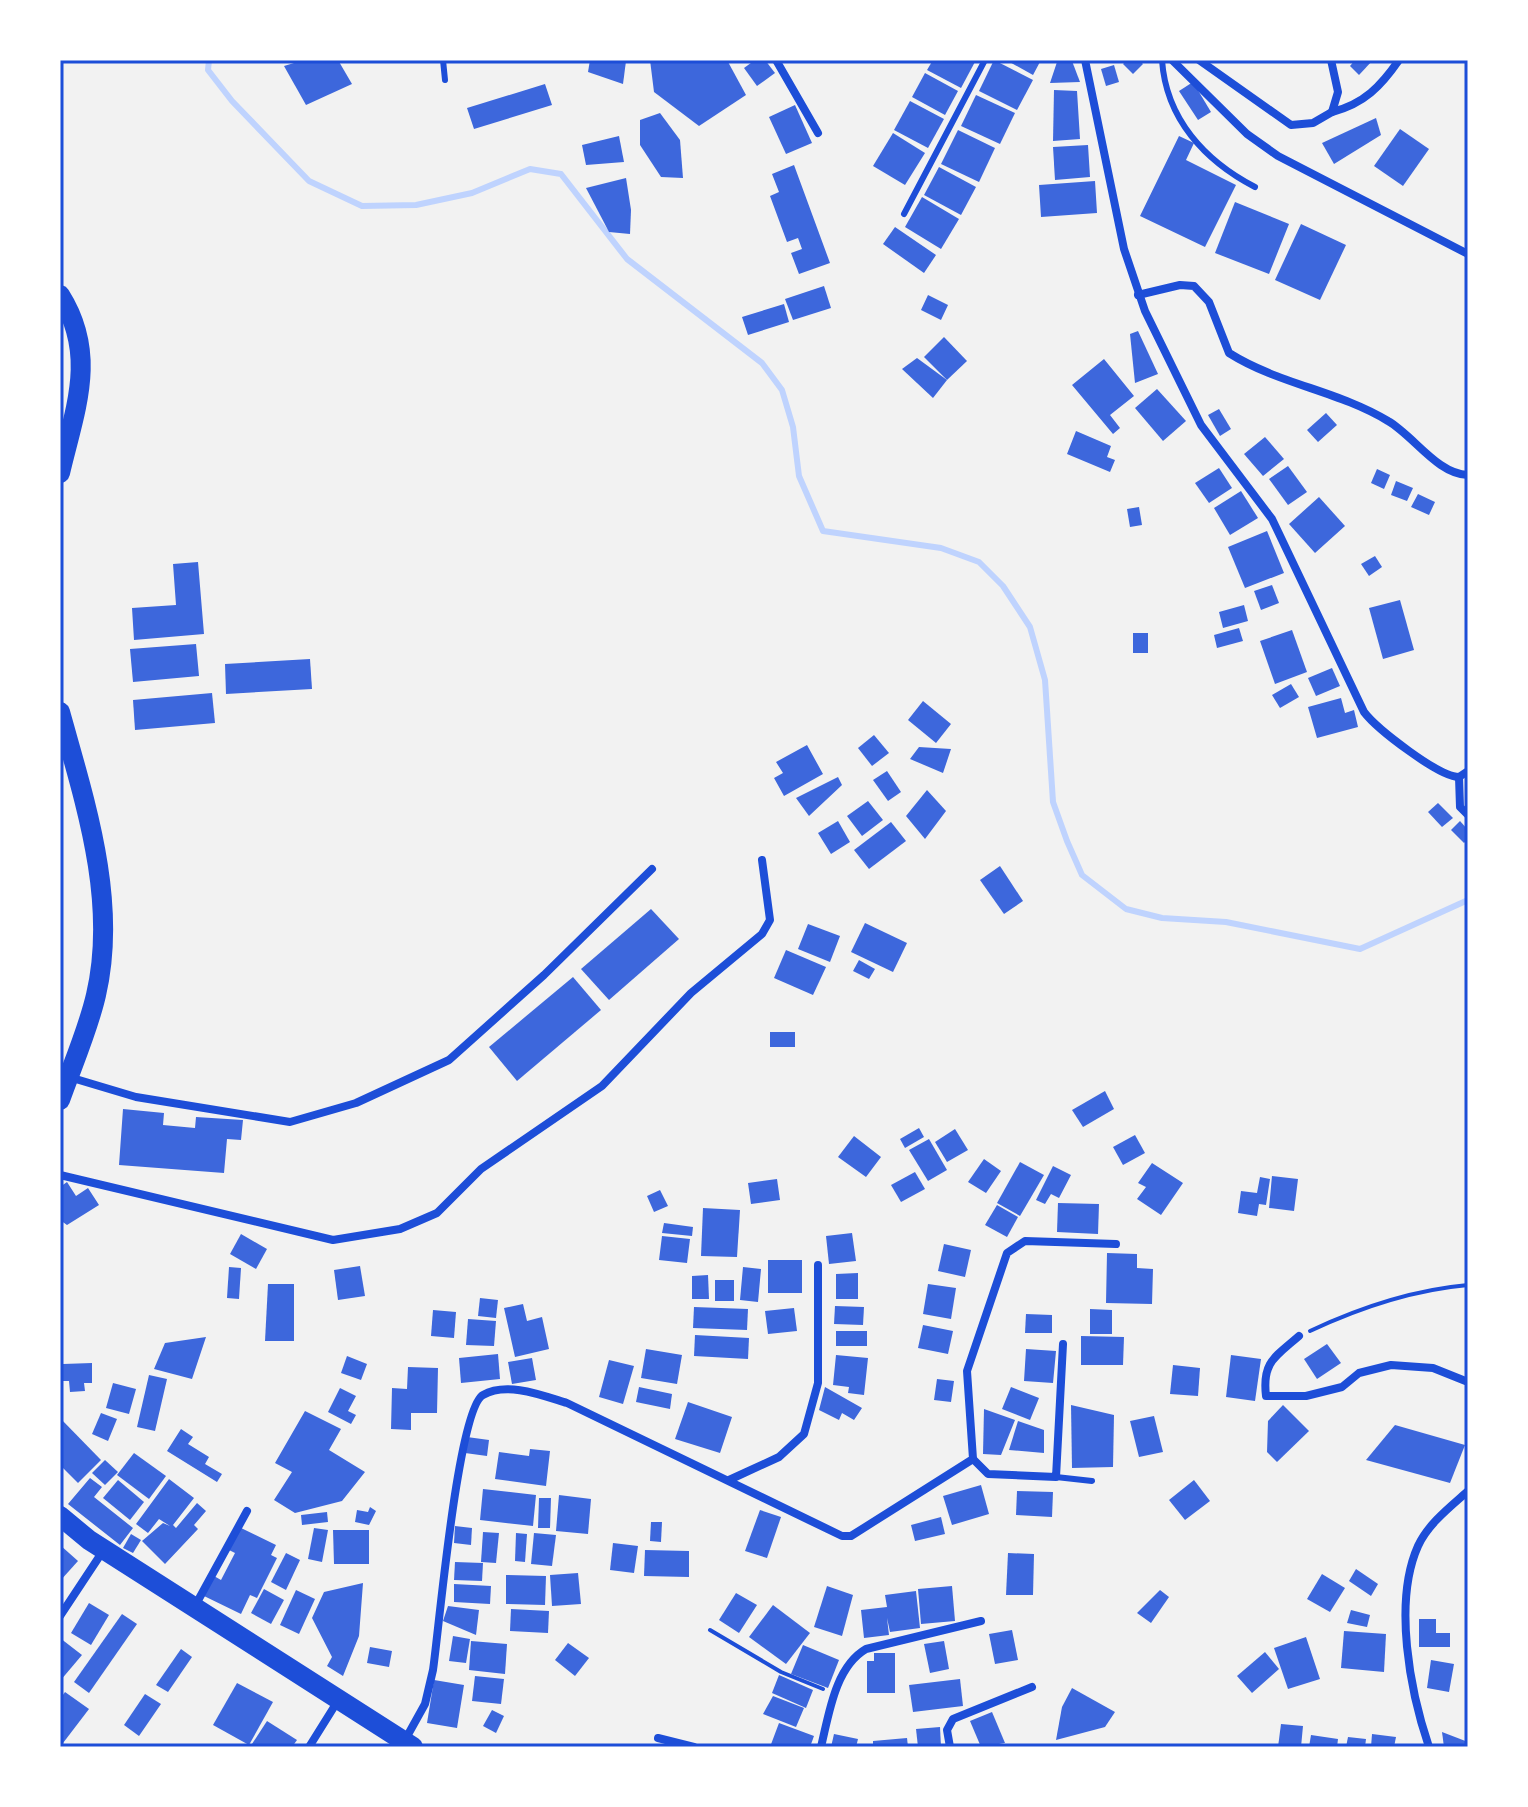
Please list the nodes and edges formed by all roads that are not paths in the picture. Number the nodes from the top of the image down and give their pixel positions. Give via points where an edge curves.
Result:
1 (443, 60) edge
2 (776, 60) edge
3 (985, 60) edge
4 (1085, 60) edge
5 (1162, 60) edge
6 (1172, 60) edge
7 (1199, 60) edge
8 (1331, 60) edge
9 (1399, 60) edge
10 (445, 80) dead end
11 (1332, 112) junction
12 (818, 133) dead end
13 (1255, 187) dead end
14 (904, 214) dead end
15 (1468, 254) edge
16 (60, 295) edge
17 (1138, 295) junction
18 (60, 473) edge
19 (1468, 475) edge
20 (60, 712) edge
21 (1468, 771) edge
22 (1459, 777) junction
23 (1468, 815) edge
24 (762, 860) dead end
25 (652, 869) dead end
26 (68, 1077) junction
27 (60, 1100) edge
28 (60, 1175) edge
29 (1116, 1244) dead end
30 (818, 1265) dead end
31 (1299, 1336) road end
32 (1063, 1344) dead end
33 (1468, 1382) edge
34 (973, 1459) junction
35 (1056, 1477) junction
36 (729, 1480) junction
37 (1092, 1481) dead end
38 (1468, 1491) edge
39 (247, 1511) dead end
40 (60, 1516) edge
41 (103, 1550) junction
42 (195, 1607) junction
43 (60, 1616) edge
44 (981, 1621) dead end
45 (1032, 1687) dead end
46 (340, 1698) junction
47 (658, 1738) dead end
48 (409, 1744) edge
49 (309, 1747) edge
50 (694, 1747) edge
51 (821, 1747) edge
52 (950, 1747) edge
53 (1429, 1747) edge

1 - 10 lane
2 - 12 street
3 - 14 lane
4 - 17 street via 1109,186
5 - 13 lane via 1163,79 1188,133 1222,170
6 - 15 street via 1247,134 1278,156
7 - 11 street via 1291,125 1313,123
8 - 11 street via 1338,92
9 - 11 street via 1381,85 1354,107
16 - 18 highway via 76,324 83,353
17 - 19 street via 1194,286 1209,302 1229,353 1386,419 1442,466
17 - 22 street via 1201,425 1272,519 1364,712 1385,735
20 - 26 highway via 92,830 103,946 96,995
21 - 22 street
22 - 23 street via 1460,807
24 - 28 street via 770,920 762,934 691,993 602,1086 481,1169 437,1213 400,1229 333,1240
25 - 26 street via 449,1060 356,1103 290,1122 136,1097
26 - 27 highway
29 - 34 street via 1025,1241 1007,1253 967,1371
30 - 36 street via 818,1383 804,1434 779,1457
31 - 33 street via 1267,1364 1266,1396 1272,1399 1342,1387 1359,1373 1391,1365 1433,1368
32 - 35 street
34 - 35 street via 988,1474
34 - 36 street via 851,1536
35 - 37 lane
36 - 48 street via 567,1403 532,1392 481,1395 460,1451 433,1670
38 - 53 street via 1419,1543 1406,1588 1417,1712
39 - 42 street
40 - 41 highway
41 - 42 highway
41 - 43 street
42 - 46 highway
44 - 51 street via 852,1657
45 - 52 street via 953,1719 947,1730
46 - 48 highway
46 - 49 street
47 - 50 street

